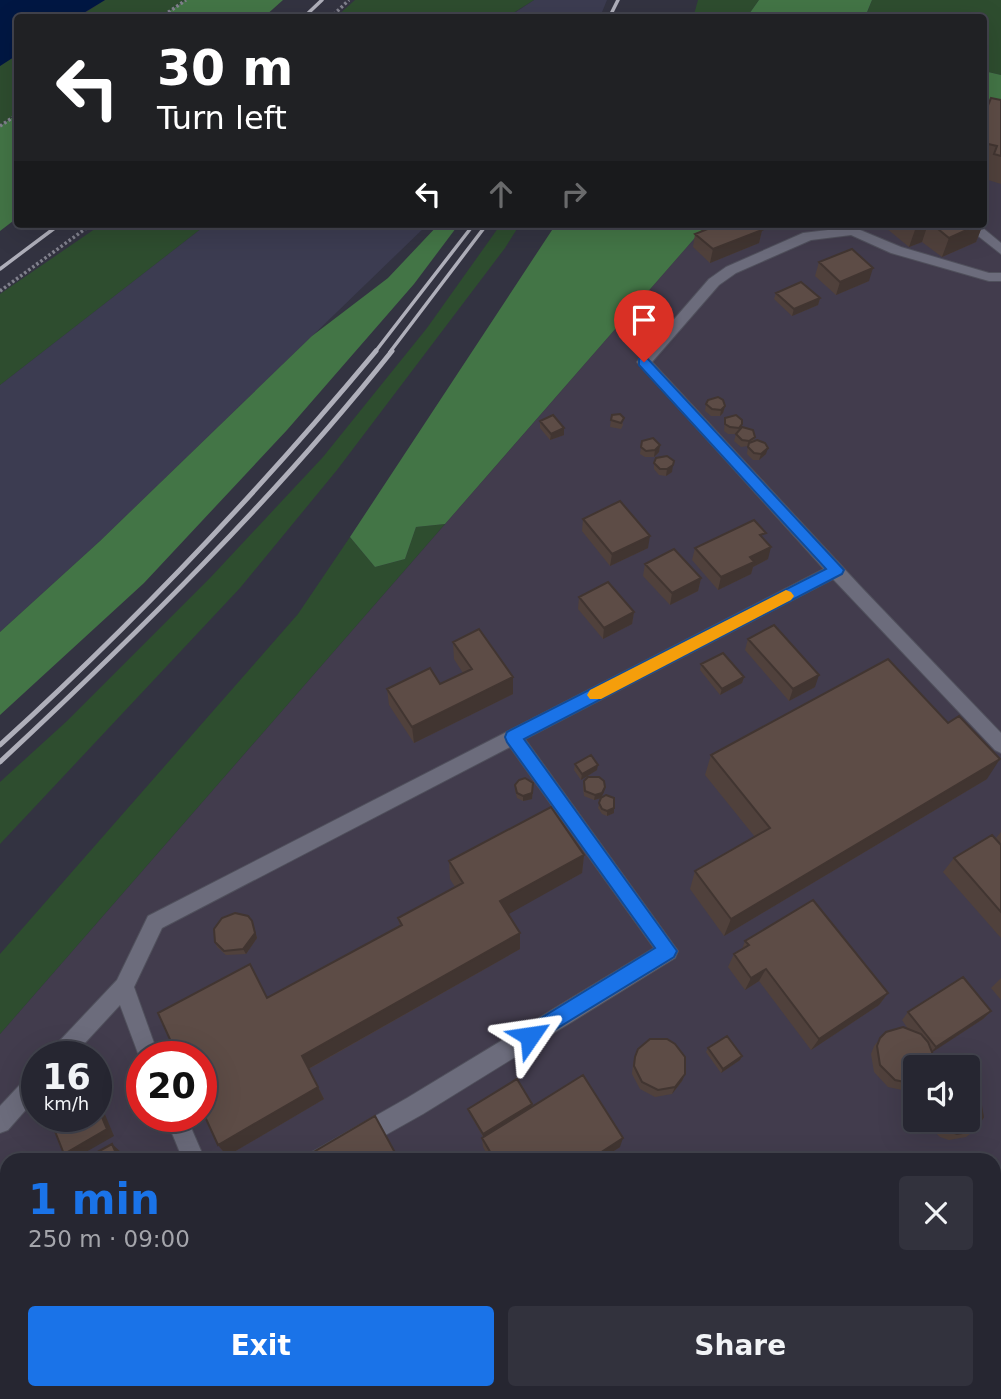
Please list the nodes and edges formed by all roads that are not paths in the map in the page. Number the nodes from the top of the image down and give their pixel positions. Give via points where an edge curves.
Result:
1 (975, 228) edge
2 (1001, 250) edge
3 (1001, 277) edge
4 (836, 570) junction
5 (513, 737) junction
6 (1001, 744) edge
7 (124, 987) junction
8 (73, 1041) edge
9 (143, 1041) edge
10 (21, 1099) edge
11 (0, 1122) edge
12 (182, 1132) edge
13 (191, 1153) edge
14 (333, 1153) edge

1 - 2 lane
3 - 4 lane via 896,250 853,231 808,236 714,282 644,362
4 - 5 lane
4 - 6 lane
5 - 7 lane via 155,922
5 - 14 lane via 668,951
7 - 8 lane
7 - 9 lane
10 - 11 lane
12 - 13 lane

